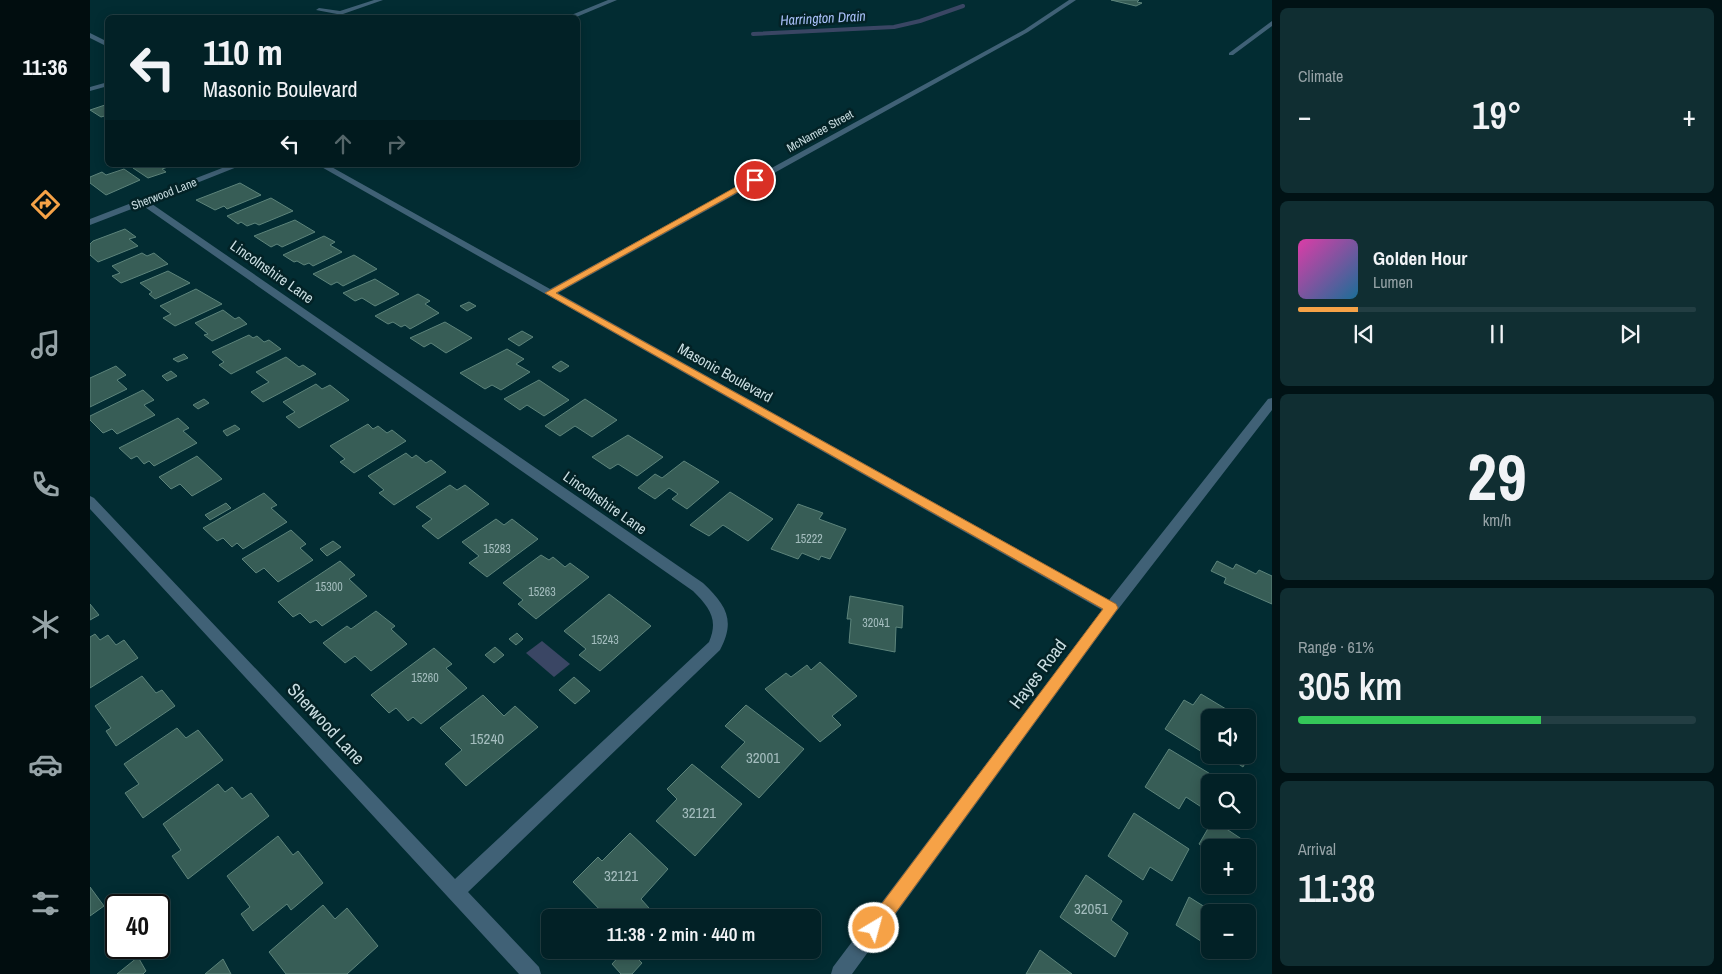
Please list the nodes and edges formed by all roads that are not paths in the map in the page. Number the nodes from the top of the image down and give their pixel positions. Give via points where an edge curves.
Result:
1 (380, 0) edge
2 (614, 0) edge
3 (1073, 0) edge
4 (319, 10) dead end
5 (336, 15) edge
6 (342, 15) edge
7 (575, 15) edge
8 (1272, 23) edge
9 (90, 35) edge
10 (105, 43) edge
11 (1231, 54) dead end
12 (105, 85) edge
13 (90, 90) edge
14 (233, 167) edge
15 (326, 167) edge
16 (143, 202) junction
17 (90, 222) edge
18 (550, 293) junction
19 (1272, 402) edge
20 (90, 501) edge
21 (1111, 608) junction
22 (455, 892) junction
23 (532, 974) edge
24 (840, 974) edge

1 - 6 street
2 - 7 street
3 - 18 street, McNamee Street via 1026,31
4 - 5 street
8 - 11 street
9 - 10 street
12 - 13 street
14 - 16 street, Sherwood Lane
15 - 18 street, Masonic Boulevard
16 - 17 street, Sherwood Lane
16 - 22 street, Lincolnshire Lane via 698,587 714,602 722,619 721,633 715,646
18 - 21 street, Masonic Boulevard
19 - 21 street, Hayes Road
20 - 22 street, Sherwood Lane
21 - 24 street, Hayes Road
22 - 23 street, Sherwood Lane

